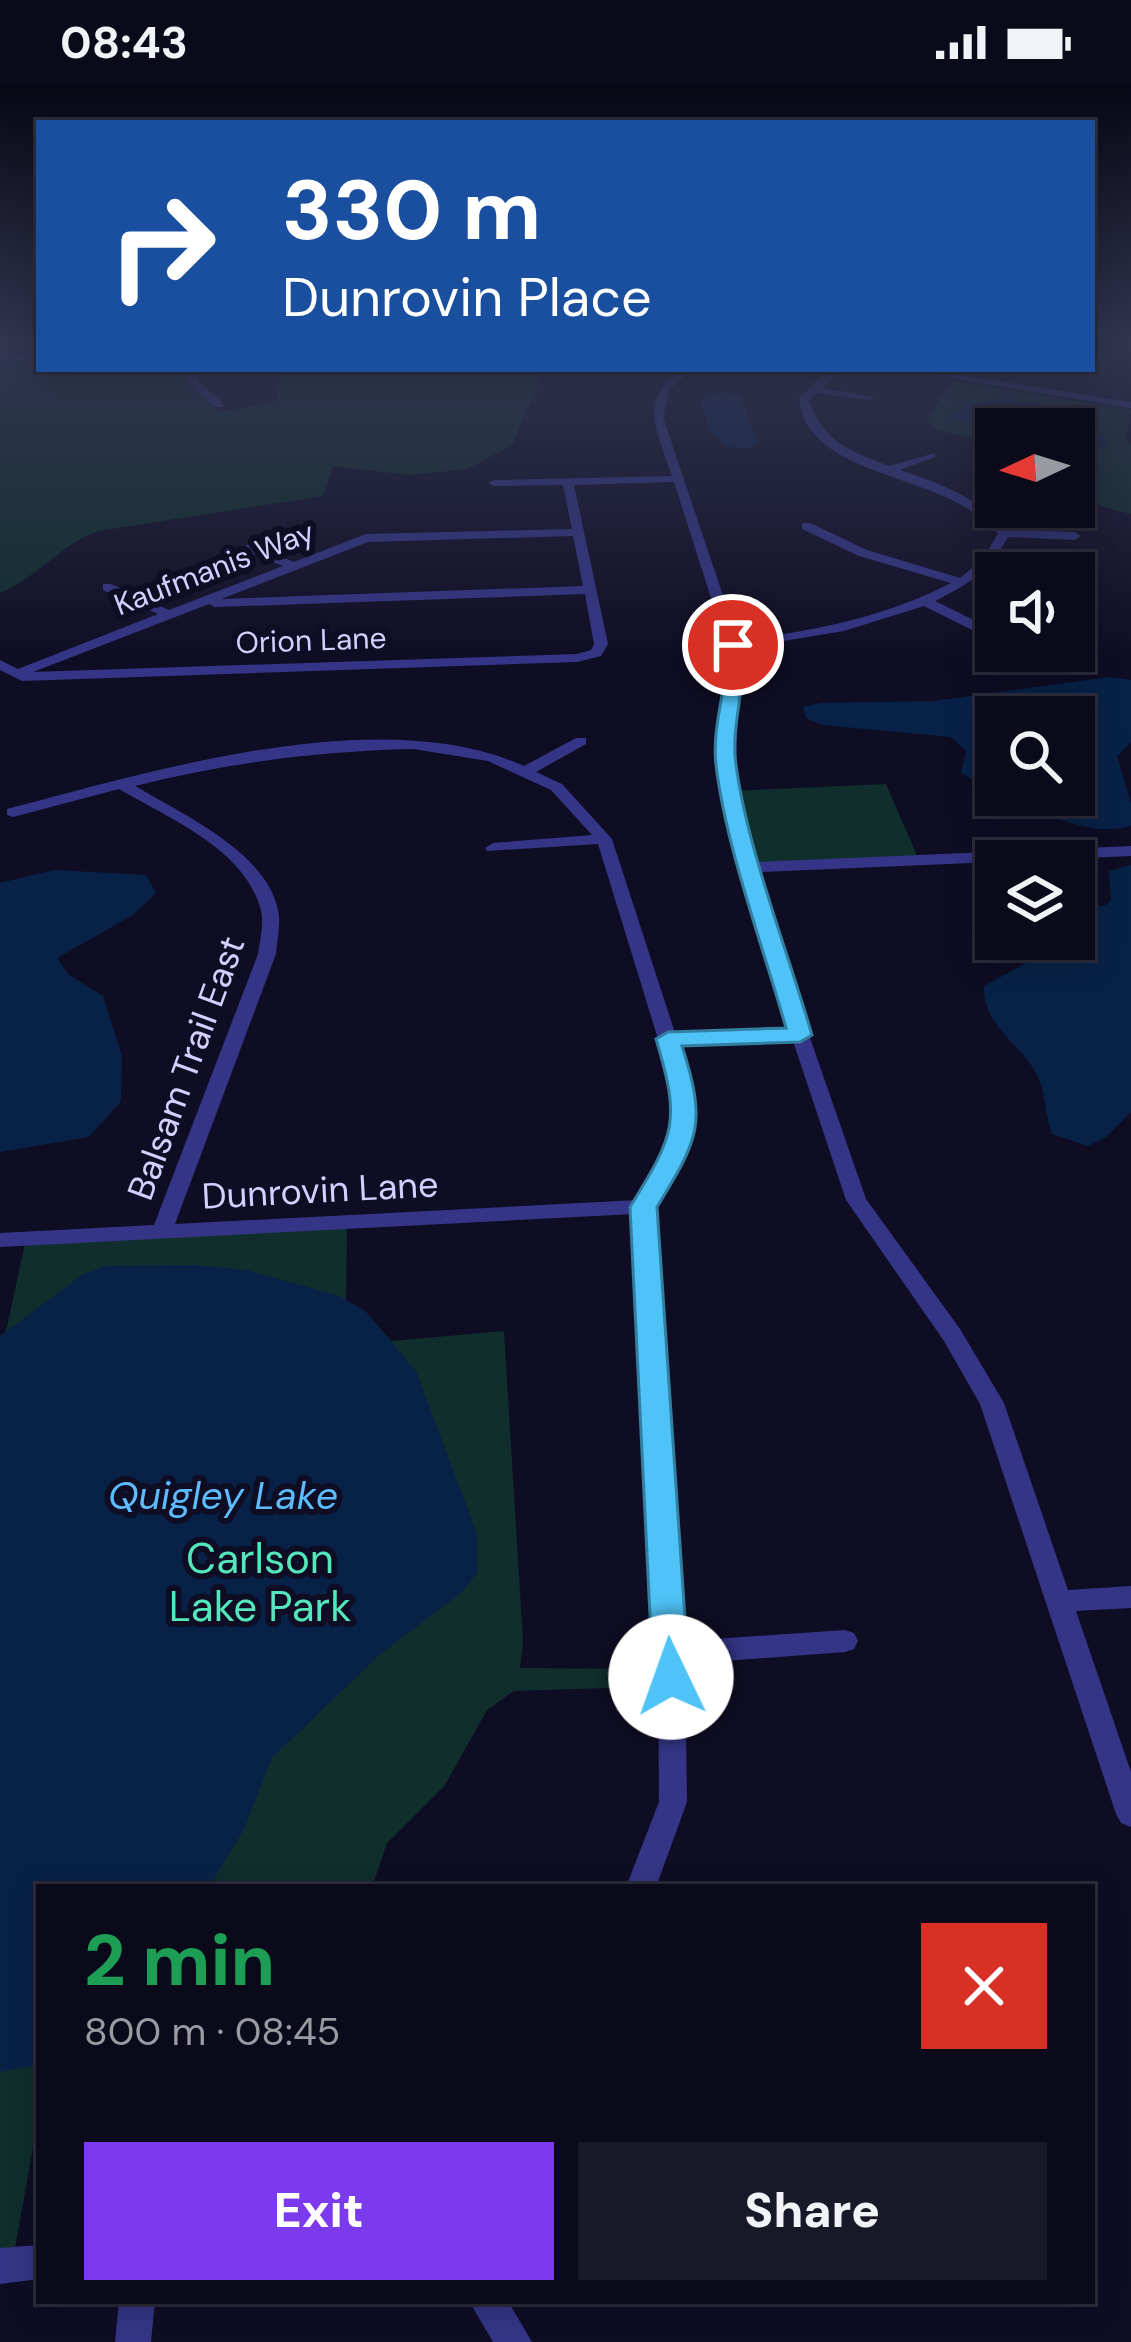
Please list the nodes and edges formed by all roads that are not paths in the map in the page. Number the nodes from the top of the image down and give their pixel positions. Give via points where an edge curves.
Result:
1 (669, 449) edge
2 (841, 449) edge
3 (932, 454) dead end
4 (887, 471) junction
5 (679, 479) junction
6 (568, 482) junction
7 (494, 483) dead end
8 (806, 526) dead end
9 (579, 532) junction
10 (1004, 533) junction
11 (1075, 536) dead end
12 (250, 548) dead end
13 (294, 566) junction
14 (965, 583) junction
15 (107, 587) dead end
16 (590, 590) junction
17 (924, 602) junction
18 (197, 603) junction
19 (168, 614) junction
20 (975, 626) edge
21 (733, 645) junction
22 (0, 664) edge
23 (17, 673) junction
24 (581, 741) dead end
25 (528, 770) junction
26 (122, 784) junction
27 (13, 812) dead end
28 (604, 839) junction
29 (493, 848) dead end
30 (1131, 851) edge
31 (752, 867) junction
32 (800, 1035) junction
33 (668, 1039) junction
34 (644, 1207) junction
35 (162, 1232) junction
36 (0, 1240) edge
37 (1131, 1598) edge
38 (1062, 1601) junction
39 (845, 1641) dead end
40 (670, 1653) junction
41 (1131, 1814) edge
42 (642, 1884) edge
43 (36, 2262) edge
44 (0, 2266) edge
45 (137, 2304) edge
46 (489, 2304) edge
47 (133, 2342) edge
48 (514, 2342) edge

1 - 5 street
2 - 4 street
3 - 4 street
4 - 10 street via 973,500
5 - 6 street
5 - 21 street
6 - 7 street
6 - 9 street
8 - 14 street via 863,553
9 - 13 street, Kaufmanis Way via 366,538
9 - 16 street
10 - 11 street
10 - 14 street via 1000,551
12 - 13 street
13 - 18 street, Kaufmanis Way
14 - 17 street
15 - 19 street
16 - 18 street
16 - 23 street, Orion Lane via 602,644 577,658
17 - 20 street
17 - 21 street via 790,639
18 - 19 street, Kaufmanis Way
19 - 23 street, Kaufmanis Way
21 - 31 street via 737,676 725,758
22 - 23 street
24 - 25 street
25 - 26 street via 453,750 371,746 257,753
25 - 28 street via 576,800
26 - 27 street
26 - 35 street, Balsam Trail East via 237,858 259,882 271,913 267,954
28 - 29 street
28 - 33 street
30 - 31 street
31 - 32 street
32 - 33 street
32 - 38 street via 856,1200 992,1403
33 - 34 street via 686,1123
34 - 35 street, Dunrovin Lane
34 - 40 street
35 - 36 street, Dunrovin Lane
37 - 38 street
38 - 41 street
39 - 40 street
40 - 42 street via 674,1802
43 - 44 street
45 - 47 street
46 - 48 street

